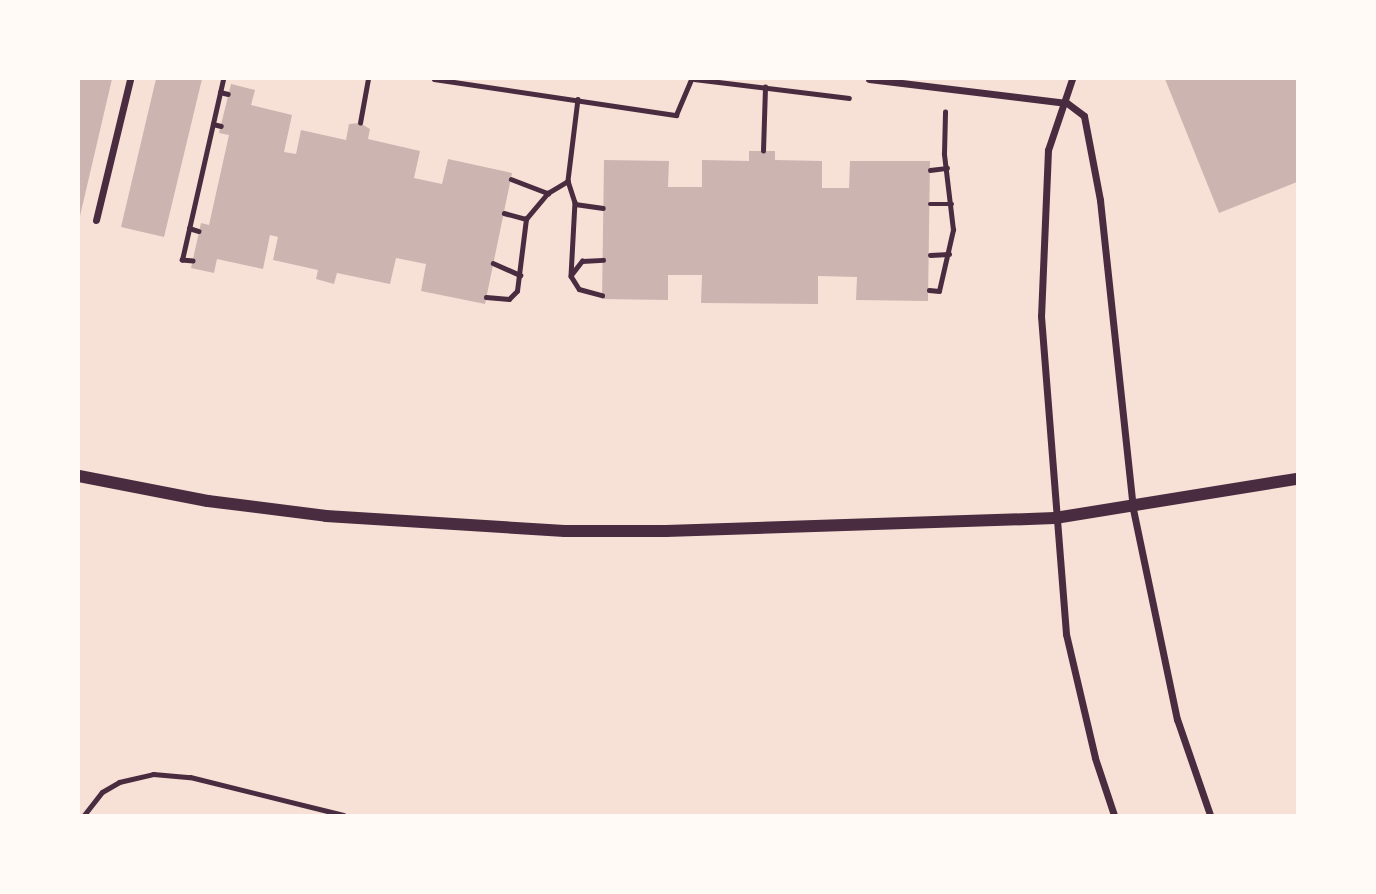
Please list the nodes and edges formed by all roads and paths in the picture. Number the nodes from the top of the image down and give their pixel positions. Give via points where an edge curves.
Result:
1 (130, 79) edge
2 (223, 79) edge
3 (368, 79) edge
4 (434, 79) edge
5 (691, 79) edge
6 (869, 79) edge
7 (1072, 79) edge
8 (765, 87) dead end
9 (220, 92) junction
10 (228, 94) dead end
11 (578, 99) junction
12 (1067, 103) junction
13 (945, 109) dead end
14 (213, 124) junction
15 (360, 124) dead end
16 (221, 126) dead end
17 (763, 151) dead end
18 (947, 168) junction
19 (930, 170) dead end
20 (511, 179) dead end
21 (568, 181) junction
22 (548, 193) junction
23 (575, 204) junction
24 (930, 204) dead end
25 (952, 204) junction
26 (603, 208) dead end
27 (504, 213) dead end
28 (526, 219) junction
29 (96, 220) dead end
30 (189, 228) junction
31 (199, 231) dead end
32 (949, 254) junction
33 (930, 255) dead end
34 (603, 260) dead end
35 (192, 261) dead end
36 (493, 263) dead end
37 (521, 276) junction
38 (571, 276) junction
39 (929, 290) dead end
40 (602, 295) dead end
41 (486, 297) dead end
42 (79, 476) edge
43 (1297, 479) edge
44 (1133, 509) junction
45 (1055, 518) junction
46 (83, 815) edge
47 (343, 815) edge
48 (1114, 815) edge
49 (1210, 815) edge

1 - 29 street
2 - 9 path
3 - 15 path
4 - 11 path
5 - 11 path via 676,115
6 - 12 street
7 - 12 street
8 - 17 path
9 - 10 path
9 - 14 path
11 - 21 path
12 - 44 street via 1084,116 1098,188
12 - 45 street via 1048,150 1041,316
13 - 18 path
14 - 16 path
14 - 30 path
18 - 19 path
18 - 25 path
20 - 22 path
21 - 22 path
21 - 23 path
22 - 28 path
23 - 26 path
23 - 38 path
24 - 25 path
25 - 32 path
27 - 28 path
28 - 37 path
30 - 31 path
30 - 35 path via 182,260
32 - 33 path
32 - 39 path via 939,291
34 - 38 path via 582,261
36 - 37 path
37 - 41 path via 509,299
38 - 40 path via 579,289
42 - 45 street via 273,510 565,531
43 - 44 street
44 - 45 street
44 - 49 street via 1177,719
45 - 48 street via 1066,634 1095,758
46 - 47 lane via 102,792 119,782 153,774 190,777

